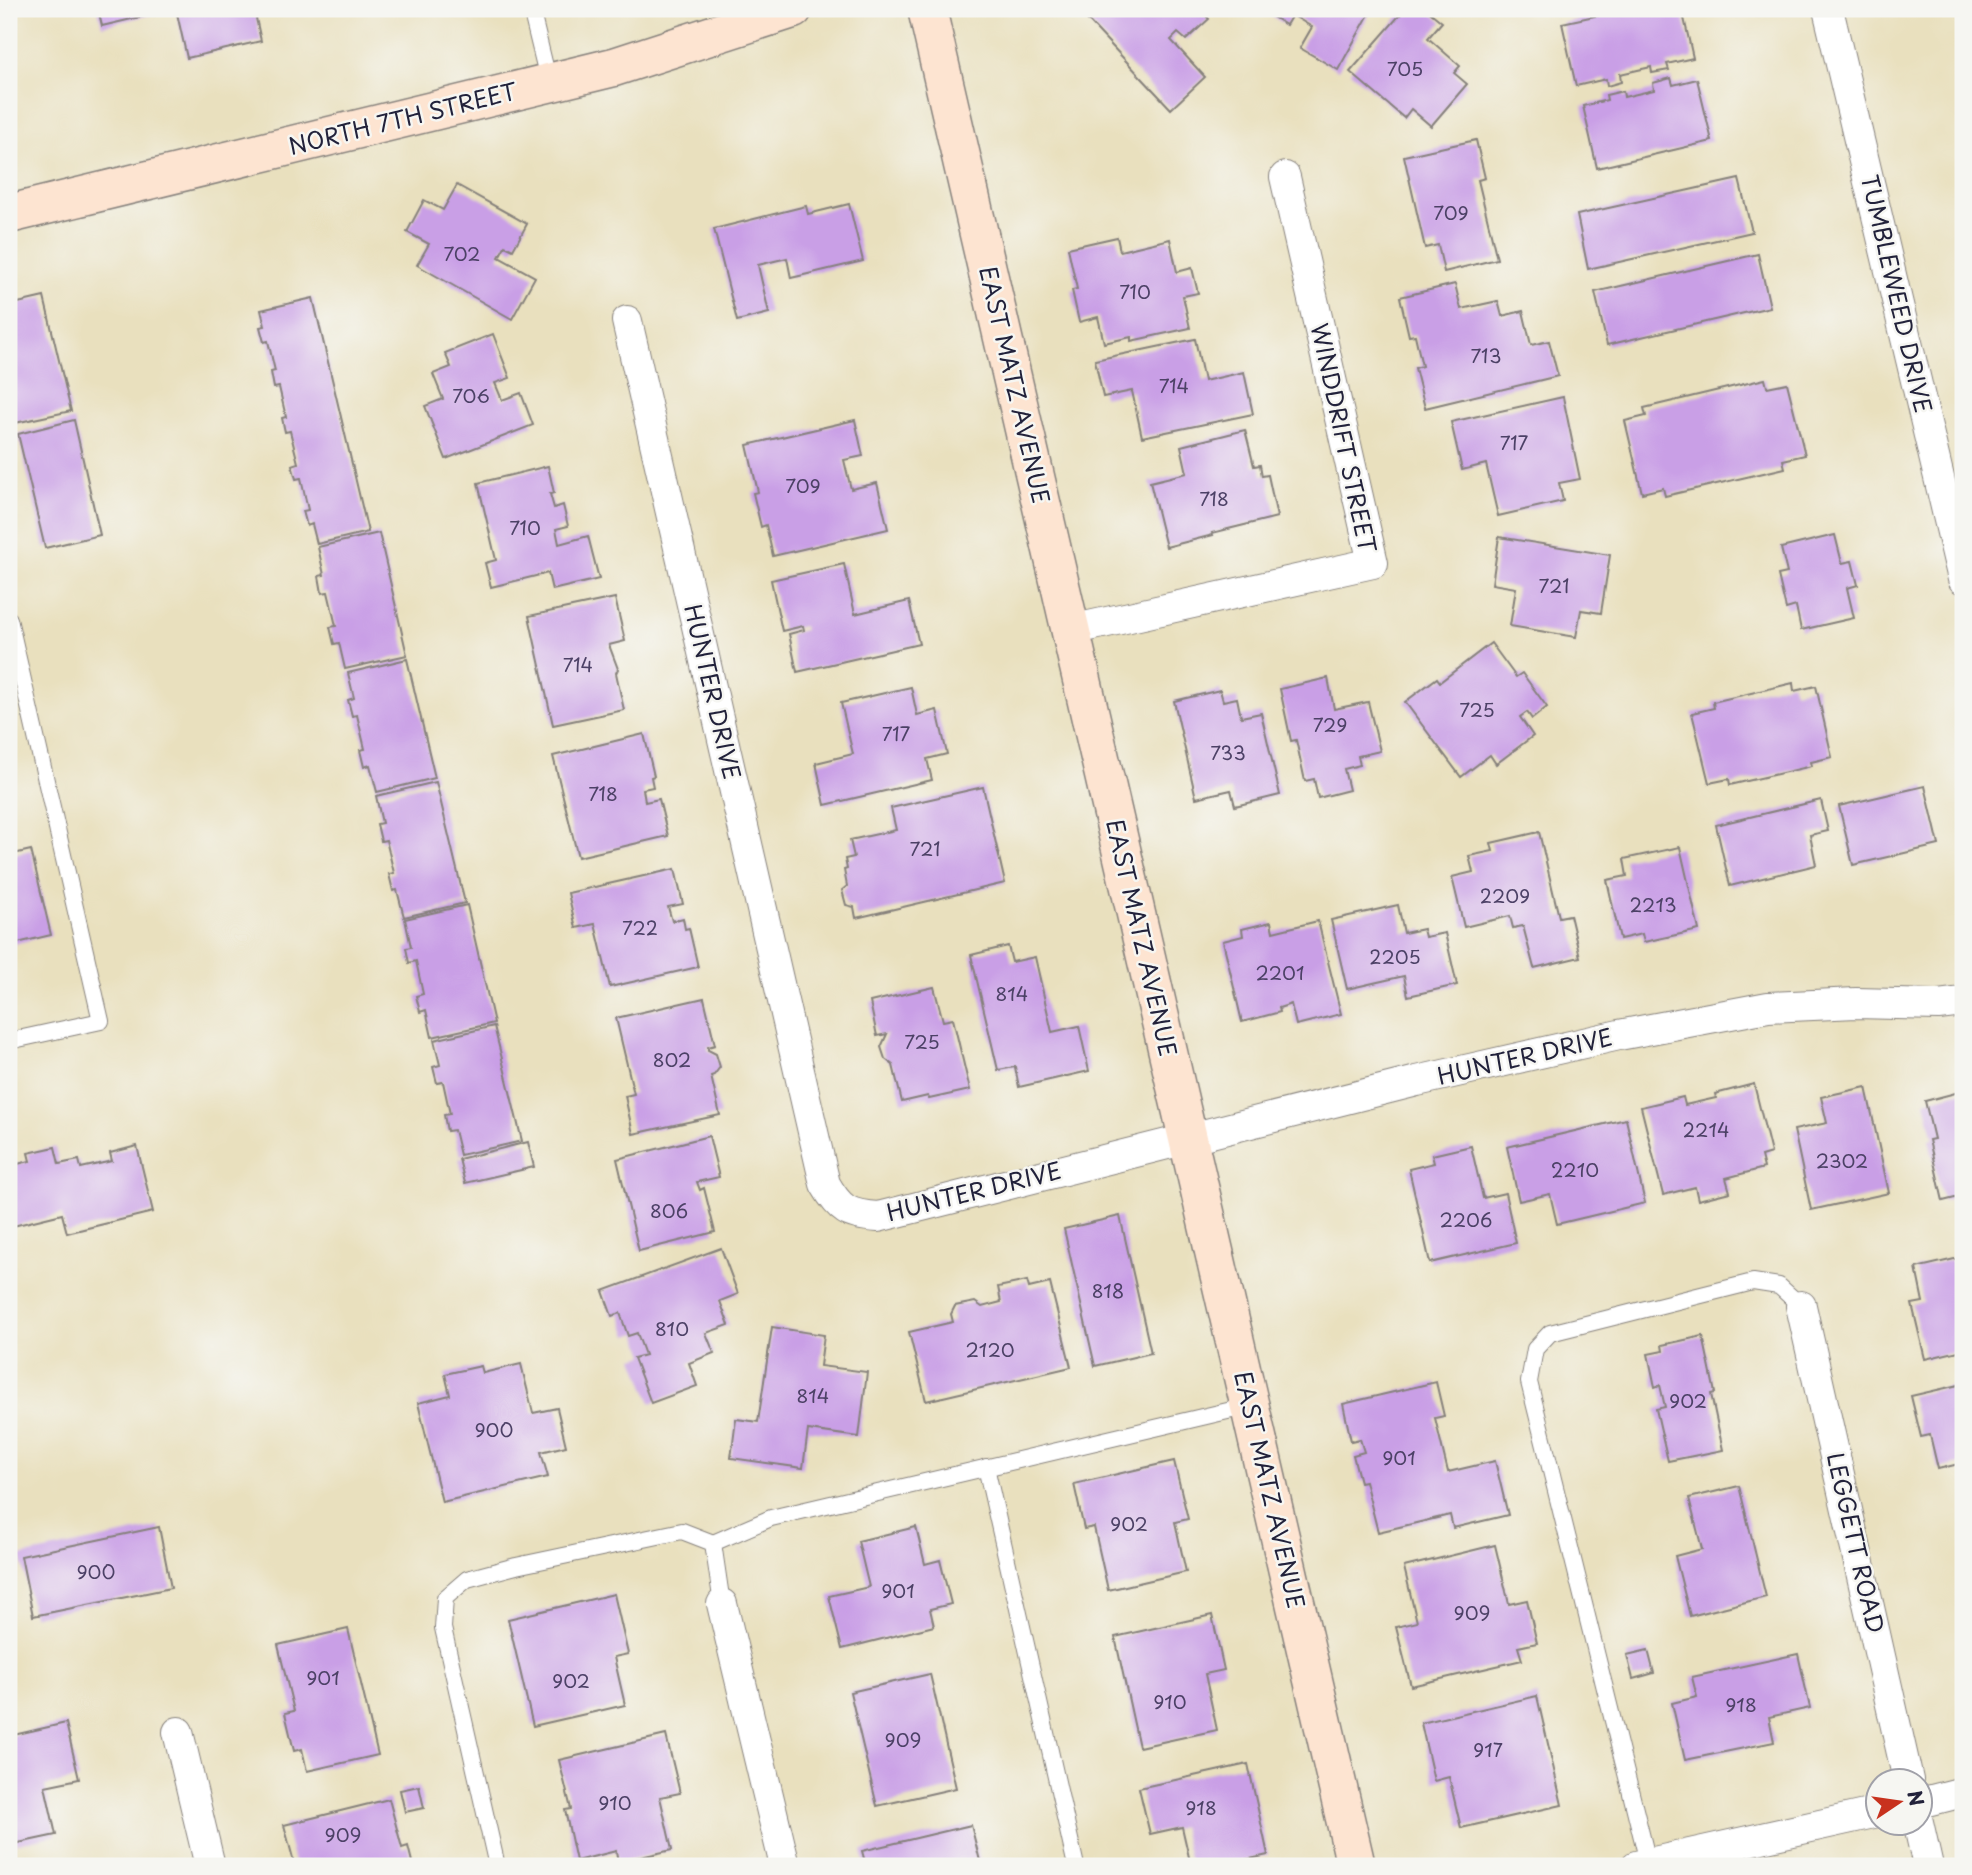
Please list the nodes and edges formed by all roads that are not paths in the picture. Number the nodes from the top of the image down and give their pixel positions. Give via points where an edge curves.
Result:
1 (531, 9) edge
2 (793, 9) edge
3 (927, 9) edge
4 (1828, 9) edge
5 (549, 83) junction
6 (1285, 177) dead end
7 (9, 214) edge
8 (627, 321) dead end
9 (1962, 565) edge
10 (9, 619) edge
11 (1071, 630) junction
12 (1963, 1002) edge
13 (9, 1041) edge
14 (1187, 1138) junction
15 (1801, 1306) joint
16 (1249, 1406) junction
17 (986, 1468) junction
18 (713, 1543) junction
19 (722, 1604) joint
20 (178, 1732) dead end
21 (1905, 1766) edge
22 (1963, 1792) edge
23 (1934, 1799) edge
24 (1864, 1815) edge
25 (1921, 1836) edge
26 (1645, 1865) edge
27 (210, 1866) edge
28 (497, 1866) edge
29 (785, 1866) edge
30 (1076, 1866) edge
31 (1356, 1866) edge
32 (1928, 1866) edge

1 - 5 lane
2 - 5 street, NORTH 7TH STREET via 614,67
3 - 11 street, EAST MATZ AVENUE
4 - 9 street, TUMBLEWEED DRIVE
5 - 7 street, NORTH 7TH STREET
6 - 11 street, WINDDRIFT STREET via 1373,564
8 - 14 street, HUNTER DRIVE via 825,1184 836,1203 854,1215 878,1217
10 - 13 lane via 101,1021
11 - 14 street, EAST MATZ AVENUE
12 - 14 street, HUNTER DRIVE via 1768,1007 1619,1035
14 - 16 street, EAST MATZ AVENUE
15 - 21 street, LEGGETT ROAD
15 - 26 lane via 1779,1286 1753,1282 1550,1333 1535,1349 1529,1382
16 - 17 lane
16 - 31 street, EAST MATZ AVENUE
17 - 18 lane via 771,1518
17 - 30 lane
18 - 19 lane
18 - 28 lane via 681,1531 467,1579 444,1598 443,1628
19 - 29 street
20 - 27 street
22 - 23 street
24 - 26 street
25 - 32 street

